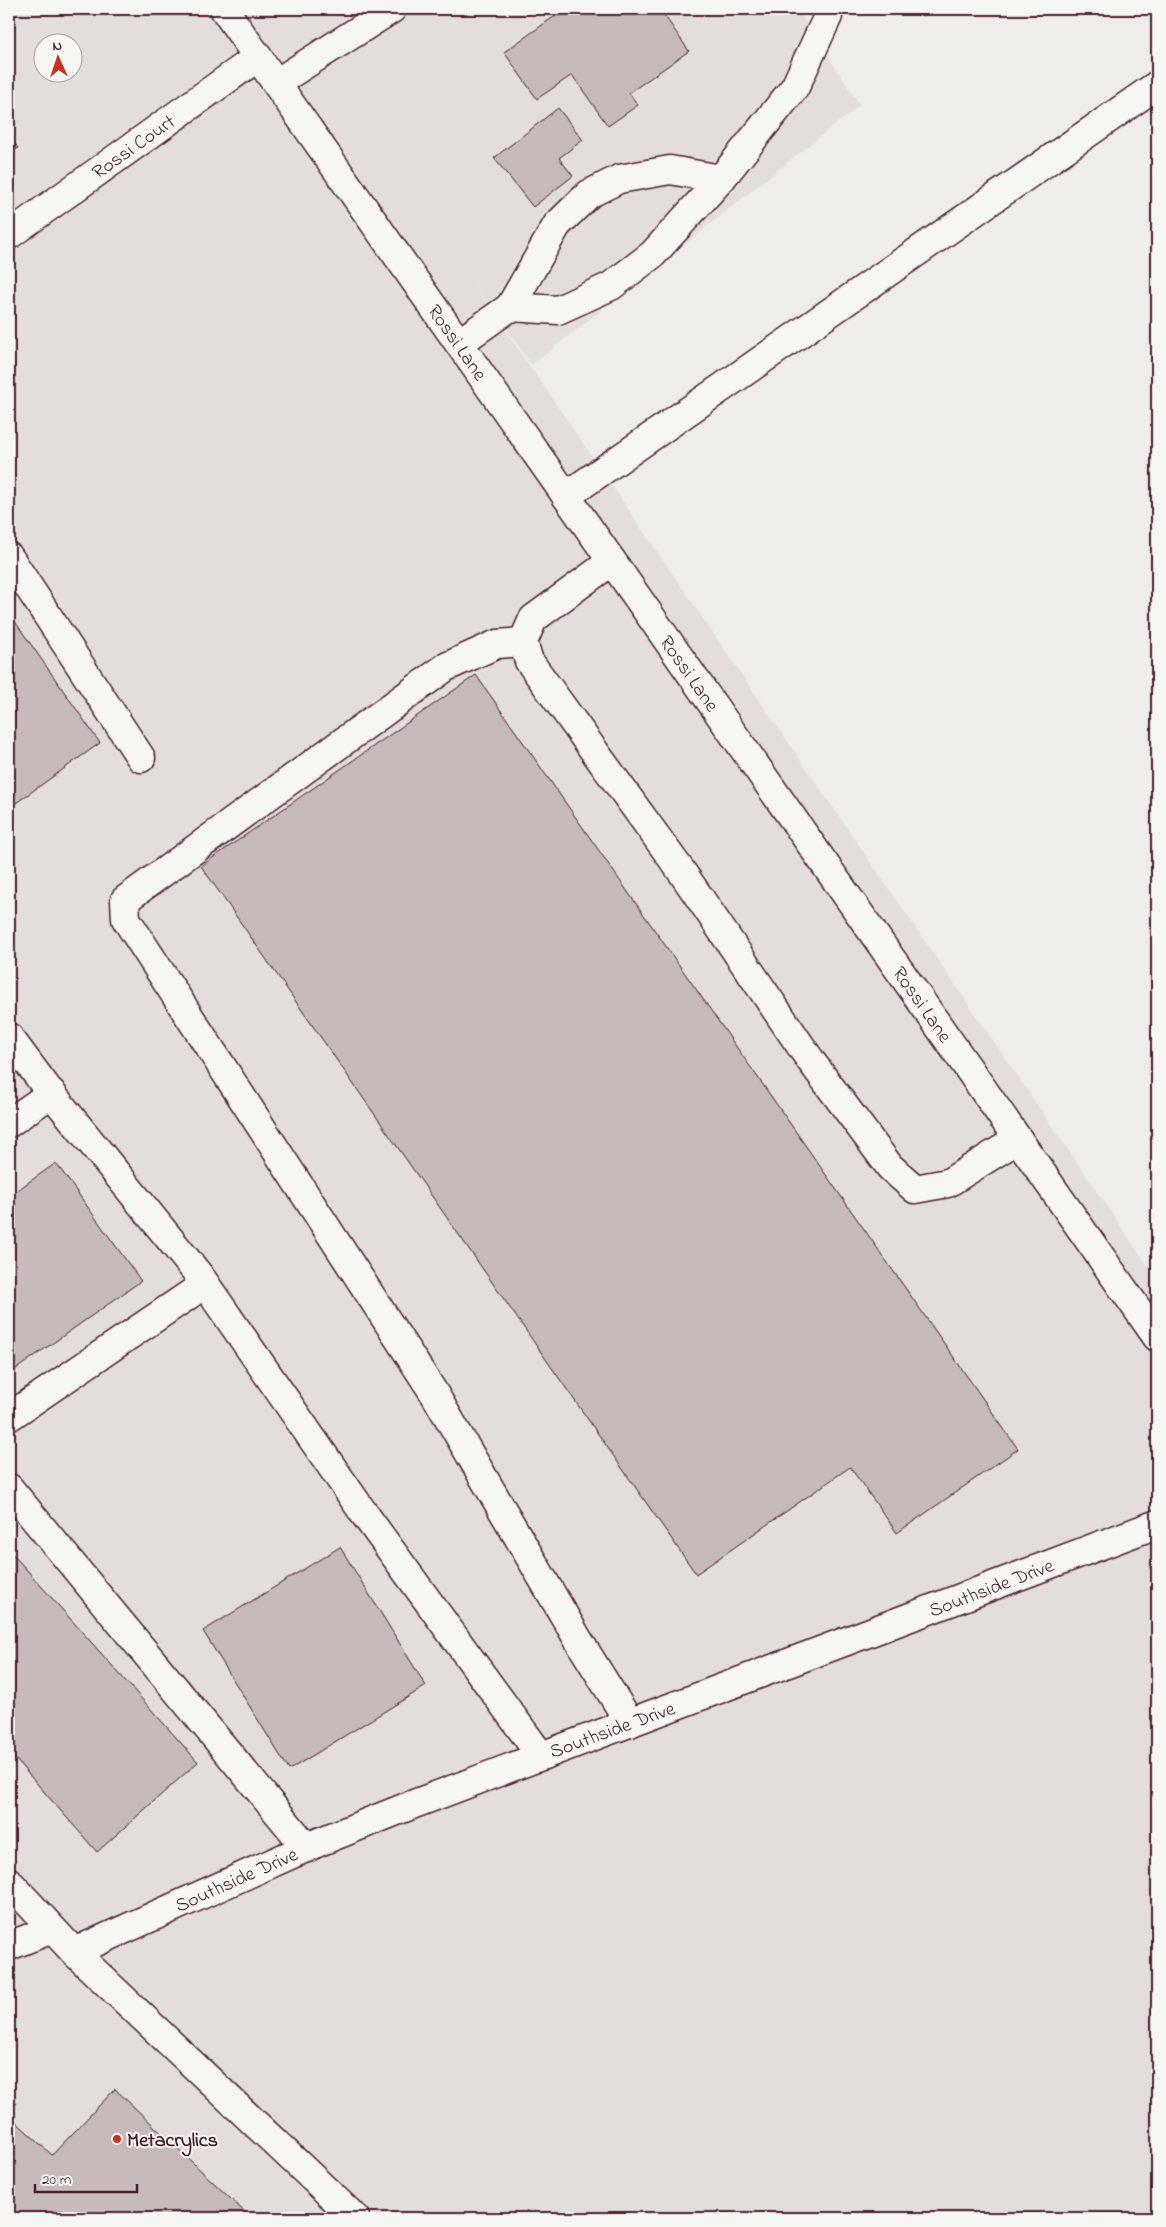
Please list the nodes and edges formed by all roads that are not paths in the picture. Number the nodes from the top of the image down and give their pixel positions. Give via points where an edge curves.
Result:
1 (224, 9) edge
2 (392, 9) edge
3 (828, 9) edge
4 (258, 58) junction
5 (276, 83) junction
6 (1157, 85) edge
7 (721, 179) junction
8 (9, 235) edge
9 (510, 307) junction
10 (459, 343) junction
11 (566, 496) junction
12 (9, 557) edge
13 (612, 561) junction
14 (523, 642) junction
15 (141, 758) dead end
16 (9, 1037) edge
17 (52, 1093) junction
18 (9, 1123) edge
19 (1018, 1139) junction
20 (205, 1284) junction
21 (1157, 1338) edge
22 (9, 1417) edge
23 (9, 1488) edge
24 (1157, 1524) edge
25 (630, 1723) junction
26 (541, 1756) junction
27 (306, 1848) junction
28 (9, 1882) edge
29 (52, 1928) junction
30 (9, 1946) edge
31 (74, 1952) junction
32 (355, 2218) edge

1 - 4 street, Rossi Lane
2 - 5 street
3 - 7 street via 828,16 795,87
4 - 5 street, Rossi Lane
4 - 8 street, Rossi Court
5 - 10 street, Rossi Lane
6 - 11 street
7 - 9 street via 653,254 611,286 558,310
7 - 9 street via 670,170 619,179 589,194 557,225
9 - 10 street
10 - 11 street, Rossi Lane
11 - 13 street, Rossi Lane
12 - 15 street
13 - 14 street via 533,619
13 - 19 street, Rossi Lane
14 - 19 street via 529,661 682,872 811,1061 890,1167 916,1189 948,1183
14 - 25 street via 497,644 446,667 125,900 126,919 434,1393
16 - 17 street
17 - 18 street
17 - 20 street
19 - 21 street, Rossi Lane
20 - 22 street
20 - 26 street via 362,1512
23 - 27 street
24 - 25 street, Southside Drive
25 - 26 street, Southside Drive
26 - 27 street, Southside Drive
27 - 31 street, Southside Drive
28 - 29 street
29 - 30 street
29 - 31 street
31 - 32 street

